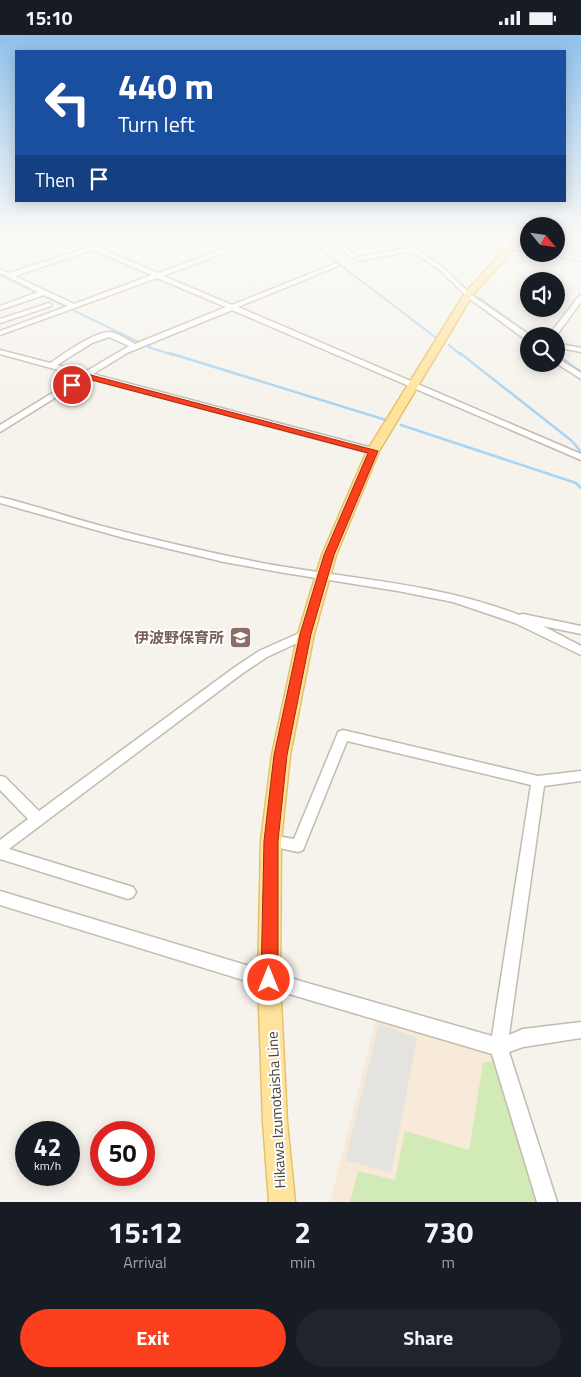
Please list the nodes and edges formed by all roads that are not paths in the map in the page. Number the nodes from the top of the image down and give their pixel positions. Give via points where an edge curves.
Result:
1 (40, 293) edge
2 (47, 293) edge
3 (107, 293) edge
4 (200, 293) edge
5 (266, 293) edge
6 (468, 295) joint
7 (581, 297) edge
8 (49, 305) dead end
9 (73, 306) junction
10 (232, 307) junction
11 (0, 308) edge
12 (0, 321) edge
13 (559, 327) edge
14 (520, 332) edge
15 (0, 333) edge
16 (136, 347) junction
17 (565, 347) edge
18 (581, 350) edge
19 (0, 352) edge
20 (565, 365) edge
21 (50, 366) junction
22 (87, 376) junction
23 (581, 377) edge
24 (413, 385) junction
25 (0, 429) edge
26 (373, 451) junction
27 (581, 457) edge
28 (0, 500) edge
29 (322, 577) junction
30 (500, 613) junction
31 (581, 630) edge
32 (306, 634) junction
33 (581, 651) edge
34 (581, 776) edge
35 (0, 781) edge
36 (538, 781) junction
37 (38, 820) junction
38 (271, 841) junction
39 (1, 846) edge
40 (128, 892) dead end
41 (0, 898) edge
42 (269, 980) junction
43 (581, 1030) edge
44 (499, 1047) junction
45 (282, 1202) edge
46 (547, 1202) edge

1 - 11 street
2 - 9 street
3 - 9 street
4 - 10 street
5 - 10 street
6 - 14 street
6 - 24 main road, Hikawa Izumotaisha Line
7 - 13 street
8 - 12 street
9 - 15 street
10 - 16 street
10 - 24 street
16 - 21 street via 109,334 89,341
16 - 22 street via 124,351
17 - 18 street
19 - 21 street
20 - 23 street
21 - 22 street
22 - 25 street
22 - 26 street
24 - 26 main road, Hikawa Izumotaisha Line
24 - 27 street
26 - 29 main road, Hikawa Izumotaisha Line
28 - 29 street via 145,541
29 - 30 street via 435,595
29 - 32 main road, Hikawa Izumotaisha Line
30 - 31 street
30 - 33 street
32 - 37 street via 263,654 239,670
32 - 38 main road, Hikawa Izumotaisha Line via 281,755
34 - 36 street
35 - 37 street
36 - 38 street via 344,735 298,846
36 - 44 street
37 - 39 street
38 - 42 main road, Hikawa Izumotaisha Line
39 - 40 street
41 - 42 street
42 - 44 street
42 - 45 main road, Hikawa Izumotaisha Line
43 - 44 street via 523,1038
44 - 46 street

